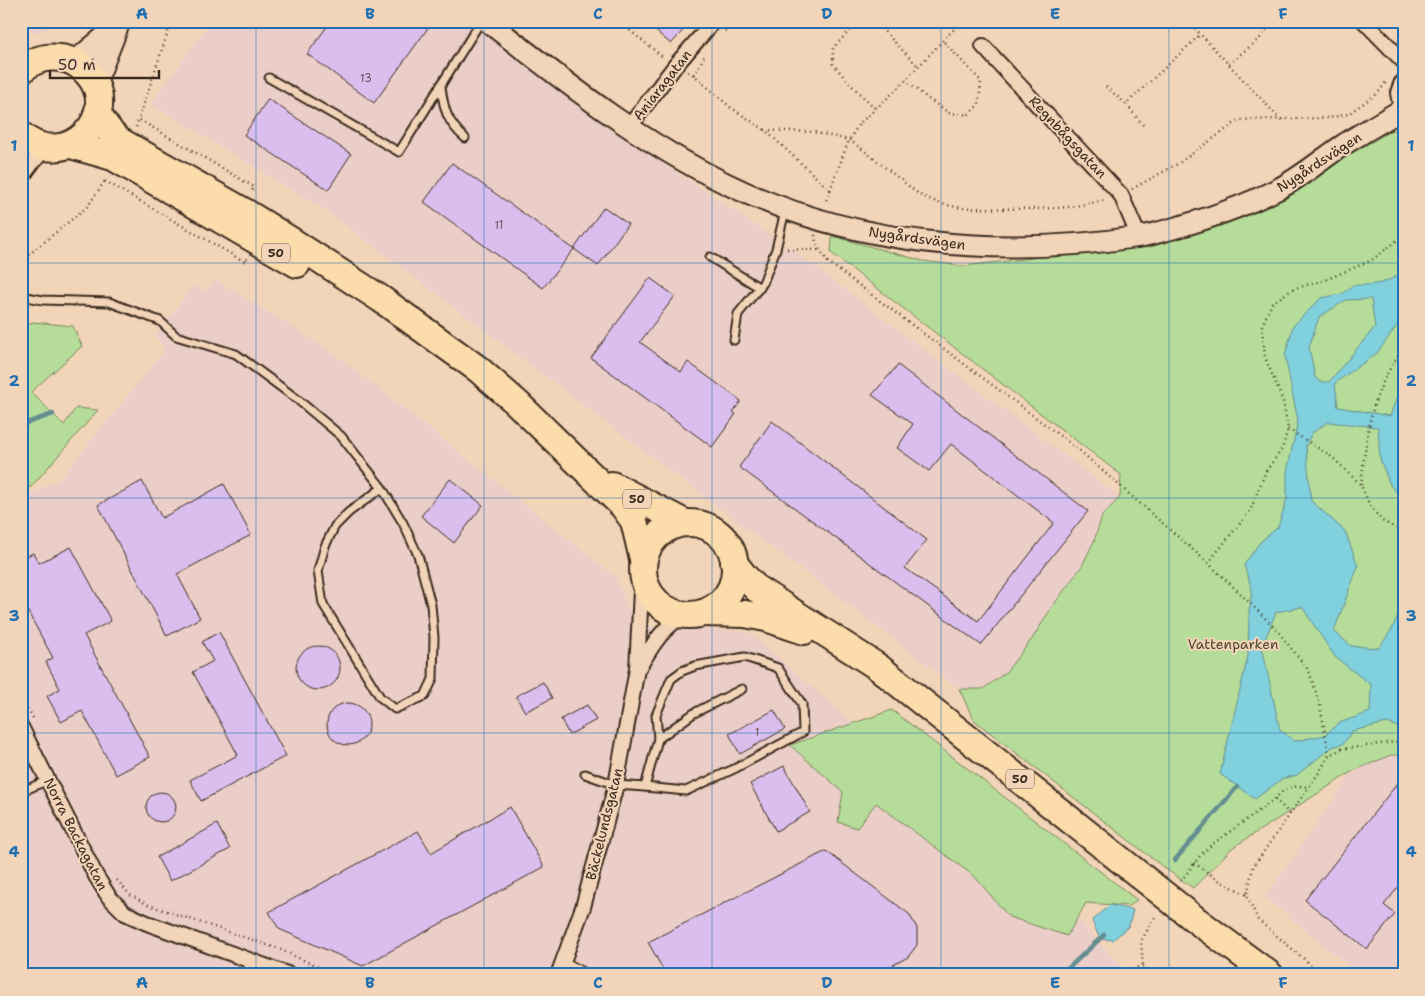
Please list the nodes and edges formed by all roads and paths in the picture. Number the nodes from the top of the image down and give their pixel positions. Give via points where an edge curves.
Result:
1 (174, 21) edge
2 (481, 21) edge
3 (486, 21) edge
4 (618, 21) edge
5 (714, 21) edge
6 (734, 21) edge
7 (867, 21) edge
8 (874, 21) edge
9 (952, 21) edge
10 (963, 21) edge
11 (1188, 21) edge
12 (1273, 21) edge
13 (1364, 21) edge
14 (119, 24) edge
15 (957, 26) junction
16 (1201, 34) junction
17 (720, 38) dead end
18 (943, 41) junction
19 (983, 46) dead end
20 (709, 50) dead end
21 (74, 62) junction
22 (1404, 62) edge
23 (27, 63) edge
24 (1229, 64) junction
25 (675, 66) junction
26 (918, 66) junction
27 (694, 75) junction
28 (269, 78) dead end
29 (905, 80) junction
30 (95, 85) junction
31 (1404, 85) edge
32 (441, 86) junction
33 (1106, 87) dead end
34 (1126, 104) junction
35 (875, 108) junction
36 (1404, 108) edge
37 (97, 114) junction
38 (140, 120) junction
39 (1281, 120) dead end
40 (1143, 125) dead end
41 (135, 128) dead end
42 (629, 128) junction
43 (21, 135) edge
44 (465, 138) dead end
45 (59, 146) junction
46 (110, 174) dead end
47 (21, 180) edge
48 (105, 181) junction
49 (830, 190) junction
50 (251, 193) dead end
51 (786, 209) junction
52 (820, 221) junction
53 (1404, 233) edge
54 (1139, 237) junction
55 (776, 249) junction
56 (820, 250) junction
57 (250, 252) dead end
58 (710, 257) dead end
59 (21, 260) edge
60 (760, 288) junction
61 (21, 296) edge
62 (734, 340) dead end
63 (1404, 348) edge
64 (478, 369) junction
65 (1288, 429) junction
66 (590, 472) junction
67 (1361, 485) junction
68 (382, 488) junction
69 (685, 523) junction
70 (1404, 532) edge
71 (734, 563) junction
72 (1208, 563) junction
73 (643, 565) junction
74 (694, 614) junction
75 (841, 644) junction
76 (637, 670) junction
77 (742, 689) dead end
78 (21, 695) edge
79 (34, 720) dead end
80 (21, 727) edge
81 (658, 740) junction
82 (1404, 741) edge
83 (1329, 755) junction
84 (584, 774) dead end
85 (48, 780) junction
86 (616, 785) junction
87 (645, 787) junction
88 (1308, 787) junction
89 (23, 791) dead end
90 (1275, 799) junction
91 (1291, 814) junction
92 (1194, 863) junction
93 (111, 874) dead end
94 (1181, 881) dead end
95 (1247, 895) junction
96 (1155, 917) dead end
97 (1196, 920) junction
98 (563, 961) junction
99 (255, 962) junction
100 (1143, 966) junction
101 (248, 975) edge
102 (290, 975) edge
103 (336, 975) edge
104 (558, 975) edge
105 (589, 975) edge
106 (1108, 975) edge
107 (1153, 975) edge
108 (1245, 975) edge
109 (1270, 975) edge
110 (1323, 975) edge

1 - 38 path
2 - 32 lane
3 - 42 street, Nygårdsvägen via 583,97
4 - 25 path
5 - 25 street, Aniaragatan
6 - 17 path
7 - 35 path via 856,24 833,48 833,64
8 - 26 path
9 - 15 path
10 - 15 path
11 - 16 path
12 - 24 path via 1260,38
13 - 22 street
14 - 21 street
14 - 30 street
15 - 18 path
16 - 24 path
16 - 34 path
18 - 26 path
18 - 29 path via 981,81 979,104 968,115 949,113
19 - 54 street, Regnbågsgatan via 1121,195
20 - 27 path
21 - 23 highway via 54,57
21 - 30 highway
24 - 39 path
25 - 27 path
25 - 42 street, Aniaragatan
26 - 29 path
27 - 49 path via 730,107 765,130
28 - 32 lane via 399,152
29 - 35 path
30 - 37 highway
31 - 36 street via 1401,93
32 - 44 lane via 444,109 456,130
33 - 34 path
34 - 40 path
35 - 49 path via 848,140
36 - 54 street, Nygårdsvägen via 1278,190 1208,219
37 - 45 highway via 86,134
37 - 64 highway, 50 via 118,140 282,235 381,299
38 - 41 path
38 - 50 path via 254,187
42 - 51 street, Nygårdsvägen via 727,184
43 - 45 highway via 30,142
45 - 47 street via 38,156
45 - 64 highway, 50 via 113,157
46 - 48 path
48 - 57 path via 245,262
48 - 59 path via 88,206
49 - 52 path
51 - 52 street, Nygårdsvägen
51 - 55 lane
52 - 54 street, Nygårdsvägen via 910,240 960,246 1075,244
52 - 56 path via 815,233
53 - 65 path via 1372,260 1347,272 1293,289 1272,303 1262,326 1265,357 1283,401
55 - 56 path
55 - 60 lane
56 - 72 path via 828,262 1079,450
58 - 60 lane
60 - 62 lane via 738,314
61 - 68 lane via 109,302 160,321 176,336 236,354 341,436
63 - 67 path via 1390,366 1377,393 1367,435
64 - 66 highway, 50
65 - 67 path via 1332,457
65 - 72 path via 1282,449 1266,471 1250,510
66 - 69 highway, 50
66 - 73 highway, 50 via 634,521
67 - 70 path via 1370,506 1382,521
68 - 68 lane via 348,512 335,526 318,571 323,604 380,698 395,709 425,696 433,679 434,637 431,604 418,555
69 - 71 highway via 702,525 718,533 729,546
69 - 73 highway via 666,528 658,534 646,550
71 - 74 highway via 728,593 713,608
71 - 75 highway, 50 via 757,590
72 - 83 path via 1276,629 1309,671 1320,704
73 - 74 highway via 645,584 660,605 671,612
73 - 76 street, Bäckelundsgatan
74 - 75 highway, 50 via 745,614 766,618
74 - 76 street, Bäckelundsgatan via 672,622 659,635
75 - 97 highway, 50 via 878,667
76 - 86 street, Bäckelundsgatan
77 - 81 lane via 694,713
78 - 79 path
80 - 85 street, Norra Backagatan
81 - 87 lane
81 - 87 lane via 656,716 671,679 695,666 745,657 778,668 802,704 804,732 736,768 686,791
82 - 83 path via 1342,749
83 - 88 path
84 - 86 lane
85 - 89 lane
85 - 99 street, Norra Backagatan via 96,876 109,897 125,913
86 - 87 lane
86 - 98 street, Bäckelundsgatan via 583,906
88 - 90 path via 1289,787
88 - 91 path
90 - 91 path
90 - 92 path via 1210,846
91 - 95 path via 1253,867
92 - 94 path
92 - 95 path
93 - 103 path via 130,895 149,905 279,949
95 - 110 path via 1258,920
96 - 100 path via 1141,942
97 - 108 highway, 50
97 - 109 highway, 50
98 - 104 street, Bäckelundsgatan
98 - 105 lane
99 - 101 street
99 - 102 street, Norra Backagatan
100 - 106 path
100 - 107 path

